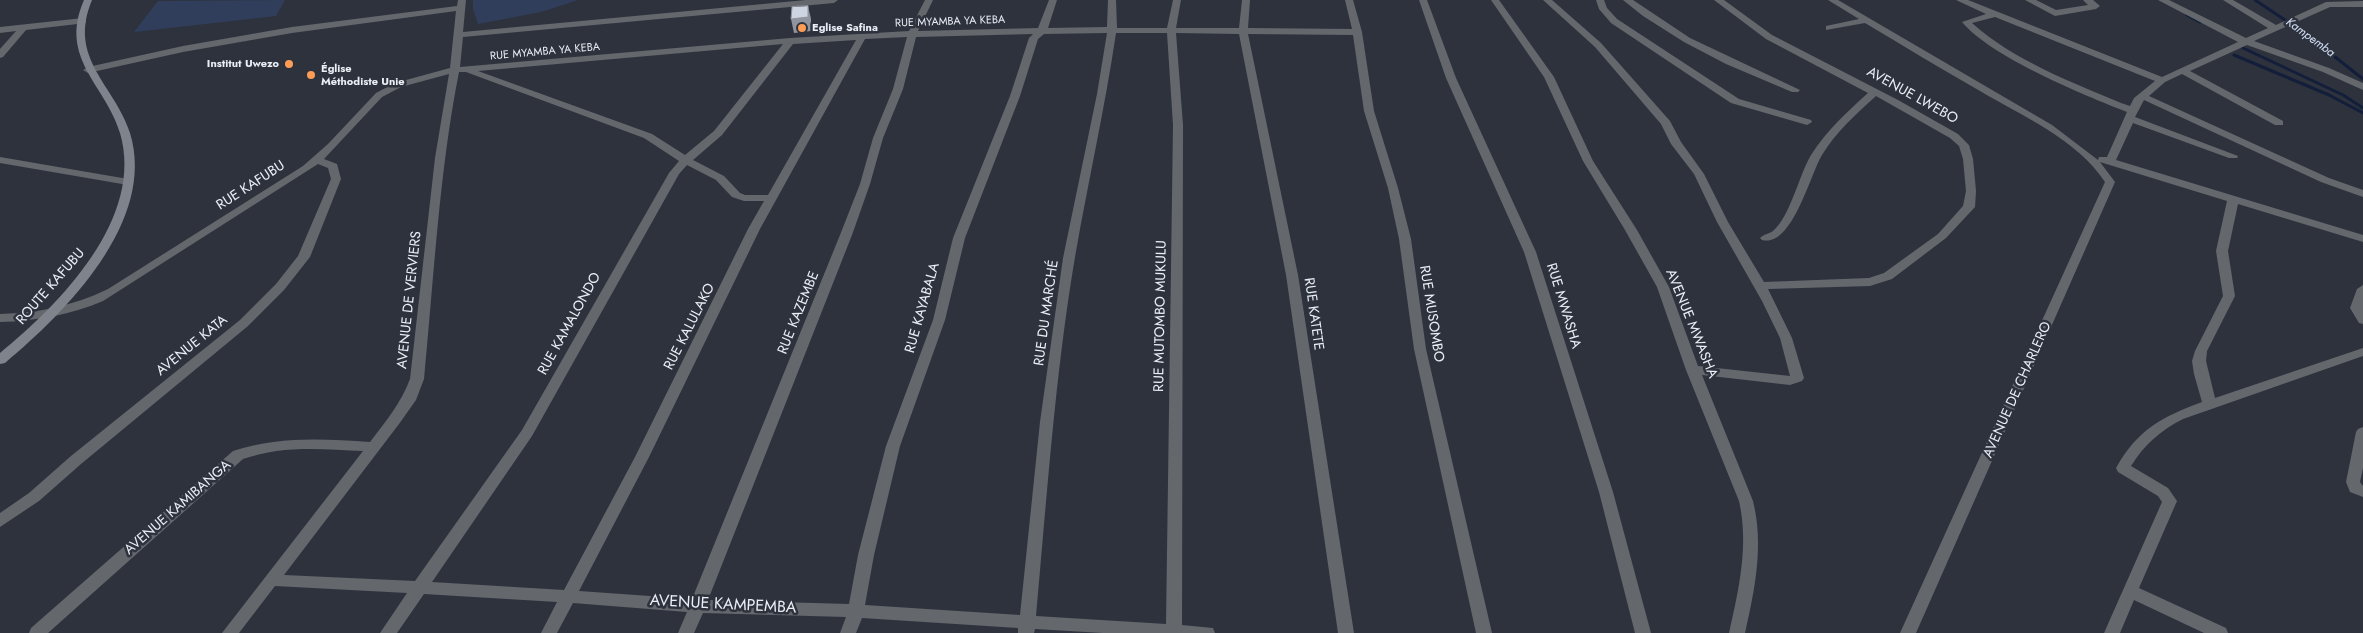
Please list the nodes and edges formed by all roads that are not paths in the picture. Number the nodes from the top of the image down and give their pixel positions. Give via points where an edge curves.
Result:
1 (88, 0) edge
2 (834, 0) edge
3 (929, 0) edge
4 (1053, 0) edge
5 (1112, 0) edge
6 (1177, 0) edge
7 (1246, 0) edge
8 (1349, 0) edge
9 (1423, 0) edge
10 (1495, 0) edge
11 (1547, 0) edge
12 (1600, 0) edge
13 (1627, 0) edge
14 (1718, 0) edge
15 (1832, 0) edge
16 (1960, 0) edge
17 (2029, 0) edge
18 (2162, 0) edge
19 (2227, 0) edge
20 (2090, 2) edge
21 (462, 4) edge
22 (2363, 4) edge
23 (1995, 14) junction
24 (1867, 20) junction
25 (83, 21) junction
26 (22, 28) junction
27 (1829, 28) dead end
28 (2276, 29) junction
29 (0, 30) edge
30 (1112, 30) junction
31 (1042, 31) junction
32 (1170, 31) junction
33 (1243, 32) junction
34 (1357, 32) junction
35 (912, 34) junction
36 (459, 35) junction
37 (862, 37) junction
38 (790, 41) junction
39 (2247, 42) junction
40 (0, 55) edge
41 (88, 70) junction
42 (461, 70) junction
43 (2183, 71) junction
44 (2162, 80) junction
45 (2363, 87) edge
46 (1795, 90) dead end
47 (1875, 92) junction
48 (2142, 96) junction
49 (2132, 115) junction
50 (1807, 122) dead end
51 (2279, 123) dead end
52 (2084, 153) junction
53 (2233, 156) dead end
54 (0, 160) edge
55 (317, 160) junction
56 (685, 160) junction
57 (2110, 161) junction
58 (128, 182) junction
59 (2363, 194) edge
60 (771, 198) junction
61 (2233, 198) junction
62 (1766, 238) dead end
63 (2363, 239) edge
64 (1762, 286) junction
65 (2363, 289) edge
66 (51, 314) junction
67 (0, 318) edge
68 (2363, 320) edge
69 (2363, 352) edge
70 (0, 360) edge
71 (1693, 370) junction
72 (2210, 404) junction
73 (2363, 432) edge
74 (374, 447) junction
75 (2363, 492) edge
76 (0, 521) edge
77 (271, 580) junction
78 (420, 589) junction
79 (2130, 591) junction
80 (568, 598) junction
81 (697, 606) junction
82 (856, 611) junction
83 (1027, 627) edge
84 (1174, 632) edge
85 (37, 633) edge
86 (230, 633) edge
87 (388, 633) edge
88 (549, 633) edge
89 (686, 633) edge
90 (848, 633) edge
91 (1207, 633) edge
92 (1346, 633) edge
93 (1484, 633) edge
94 (1643, 633) edge
95 (1737, 633) edge
96 (1908, 633) edge
97 (2112, 633) edge
98 (2220, 633) edge

1 - 25 main road, ROUTE KAFUBU
2 - 36 street
3 - 35 street, RUE KAZEMBE
4 - 31 street, RUE KAYABALA
5 - 30 street, RUE DU MARCHÉ
6 - 32 street, RUE MUTOMBO MUKULU
7 - 33 street, RUE KATETE
8 - 34 street, RUE MUSOMBO
9 - 94 street, RUE MWASHA via 1451,78 1530,252 1606,492
10 - 71 street, AVENUE MWASHA via 1549,77 1588,161 1663,288
11 - 64 street via 1585,32 1662,118 1704,182 1723,224
12 - 50 street via 1614,21 1735,101
13 - 46 street via 1661,25 1708,51
14 - 47 street, AVENUE LWEBO via 1770,37
15 - 24 street
16 - 23 street
17 - 20 street via 2055,13 2096,5
18 - 39 street
19 - 28 street
21 - 36 street, AVENUE DE VERVIERS
21 - 41 street via 292,30
22 - 28 street via 2331,3
23 - 44 street
23 - 49 street via 1966,22 2008,52
24 - 27 street
24 - 52 street
25 - 26 street
25 - 41 main road, ROUTE KAFUBU via 81,38
26 - 29 street
26 - 40 street
28 - 39 street
30 - 31 street, RUE MYAMBA YA KEBA
30 - 32 street, RUE MYAMBA YA KEBA
30 - 83 street, RUE DU MARCHÉ via 1069,258 1047,422
31 - 35 street, RUE MYAMBA YA KEBA
31 - 82 street, RUE KAYABALA via 1034,38 1015,96 958,238 939,320 893,446 868,546
32 - 33 street, RUE MYAMBA YA KEBA
32 - 84 street, RUE MUTOMBO MUKULU via 1178,125
33 - 34 street, RUE MYAMBA YA KEBA
33 - 92 street, RUE KATETE via 1292,275
34 - 93 street, RUE MUSOMBO via 1369,111 1405,239 1420,348
35 - 37 street, RUE MYAMBA YA KEBA
35 - 81 street, RUE KAZEMBE via 898,89 878,138 865,184
36 - 42 street, AVENUE DE VERVIERS
37 - 38 street, RUE MYAMBA YA KEBA
37 - 60 street, RUE KALULAKO
38 - 42 street, RUE MYAMBA YA KEBA
38 - 56 street, RUE KAMALONDO via 718,133
39 - 43 street
39 - 45 street
41 - 58 main road, ROUTE KAFUBU via 125,132 129,149
42 - 55 street, RUE KAFUBU via 398,85 379,95
42 - 56 street via 636,130
42 - 74 street, AVENUE DE VERVIERS via 446,113 417,378 409,400
43 - 44 street
43 - 51 street
44 - 48 street
47 - 62 street via 1838,125 1816,156 1783,226 1777,234
47 - 64 street, AVENUE LWEBO via 1962,142 1968,159 1969,206 1942,236 1881,279
48 - 49 street
48 - 59 street via 2325,180
49 - 53 street
49 - 57 street
52 - 57 street
52 - 96 street, AVENUE DE CHARLERO via 2106,173 2109,187
54 - 58 street
55 - 66 street, RUE KAFUBU via 112,292
55 - 76 street, AVENUE KATA via 333,166 336,179 304,257 292,274 244,323 34,497
56 - 60 street via 720,178 736,195
56 - 78 street, RUE KAMALONDO via 667,182 540,412
57 - 61 street
58 - 66 main road, ROUTE KAFUBU via 117,218 95,261
60 - 80 street, RUE KALULAKO
61 - 63 street
61 - 72 street via 2222,251 2229,296 2199,361
64 - 71 street via 1780,325 1796,379 1790,381
65 - 68 street via 2356,308
66 - 67 street, RUE KAFUBU
66 - 70 main road, ROUTE KAFUBU
69 - 72 street
71 - 95 street, AVENUE MWASHA via 1750,514 1751,543
72 - 79 street via 2152,430 2125,464 2124,469 2163,492 2170,502
73 - 75 street via 2353,476 2353,486
74 - 77 street, AVENUE DE VERVIERS
74 - 85 street, AVENUE KAMIBANGA via 305,443 268,446 238,455
77 - 78 street, AVENUE KAMPEMBA
77 - 86 street, AVENUE DE VERVIERS
78 - 80 street, AVENUE KAMPEMBA
78 - 87 street, RUE KAMALONDO
79 - 97 street
79 - 98 street
80 - 81 street, AVENUE KAMPEMBA
80 - 88 street, RUE KALULAKO
81 - 82 street, AVENUE KAMPEMBA
81 - 89 street, RUE KAZEMBE
82 - 83 street, AVENUE KAMPEMBA
82 - 90 street, RUE KAYABALA
83 - 84 street, AVENUE KAMPEMBA
84 - 91 street, AVENUE KAMPEMBA

